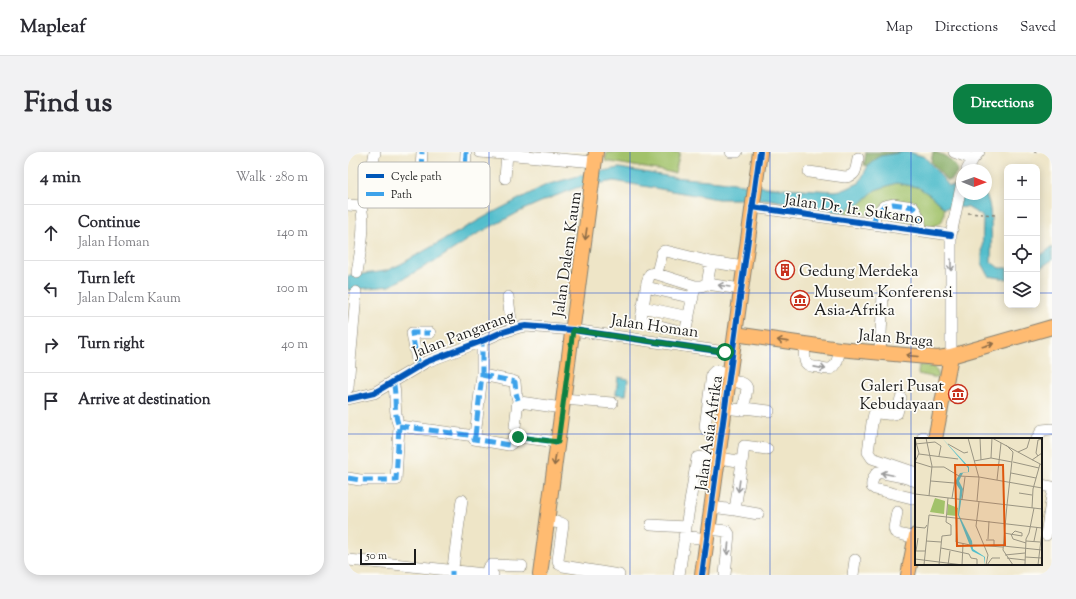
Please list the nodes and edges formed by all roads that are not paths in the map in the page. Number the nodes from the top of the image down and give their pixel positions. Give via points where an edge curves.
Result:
1 (375, 152) edge
2 (422, 152) edge
3 (466, 152) edge
4 (480, 152) edge
5 (731, 152) edge
6 (737, 152) edge
7 (760, 152) edge
8 (954, 152) edge
9 (507, 154) junction
10 (976, 156) edge
11 (858, 158) dead end
12 (595, 161) edge
13 (373, 162) edge
14 (421, 162) edge
15 (466, 162) edge
16 (809, 172) dead end
17 (505, 178) dead end
18 (958, 200) edge
19 (348, 205) edge
20 (358, 206) edge
21 (752, 207) junction
22 (362, 208) edge
23 (873, 224) junction
24 (921, 230) junction
25 (951, 235) junction
26 (711, 262) junction
27 (744, 267) junction
28 (357, 273) dead end
29 (657, 273) junction
30 (707, 284) junction
31 (695, 286) junction
32 (646, 287) junction
33 (741, 289) junction
34 (356, 292) dead end
35 (883, 295) dead end
36 (508, 297) dead end
37 (693, 298) junction
38 (642, 307) junction
39 (689, 317) junction
40 (511, 321) dead end
41 (1052, 327) edge
42 (573, 330) junction
43 (430, 333) dead end
44 (735, 334) junction
45 (482, 341) junction
46 (805, 344) junction
47 (839, 349) junction
48 (732, 353) junction
49 (880, 353) junction
50 (950, 356) junction
51 (418, 366) junction
52 (482, 375) junction
53 (727, 375) junction
54 (393, 381) junction
55 (348, 388) edge
56 (901, 398) dead end
57 (348, 399) edge
58 (518, 400) junction
59 (612, 403) dead end
60 (563, 404) junction
61 (725, 408) junction
62 (744, 408) junction
63 (769, 411) dead end
64 (399, 426) junction
65 (515, 427) dead end
66 (1052, 429) edge
67 (718, 432) junction
68 (475, 436) junction
69 (927, 438) edge
70 (1038, 438) edge
71 (558, 442) junction
72 (767, 449) dead end
73 (718, 459) junction
74 (742, 462) junction
75 (915, 473) edge
76 (915, 473) edge
77 (348, 478) edge
78 (1042, 485) edge
79 (1052, 486) edge
80 (1052, 495) edge
81 (915, 499) edge
82 (462, 500) dead end
83 (711, 507) junction
84 (736, 510) junction
85 (897, 512) dead end
86 (758, 514) dead end
87 (547, 521) junction
88 (651, 525) dead end
89 (685, 532) junction
90 (708, 534) junction
91 (1046, 535) edge
92 (915, 536) edge
93 (915, 541) edge
94 (348, 560) edge
95 (855, 560) dead end
96 (522, 566) dead end
97 (452, 573) edge
98 (490, 575) edge
99 (540, 575) edge
100 (619, 575) edge
101 (679, 575) edge
102 (702, 575) edge
103 (725, 575) edge
104 (853, 575) edge
105 (908, 575) edge

1 - 13 street
2 - 14 street
3 - 15 street
4 - 9 street
5 - 6 street
7 - 21 main road, Jalan Asia Afrika
8 - 10 street
9 - 12 street
9 - 17 street
11 - 16 street via 855,172 851,177
12 -> 42 main road, Jalan Dalem Kaum
18 - 25 street
19 - 20 street
21 - 23 street, Jalan Dr. Ir. Sukarno
21 - 27 main road, Jalan Asia Afrika
22 - 28 street via 364,215
23 - 24 street, Jalan Dr. Ir. Sukarno
23 - 24 street via 876,214 884,206 894,204 913,207 918,214
24 - 25 street, Jalan Dr. Ir. Sukarno
25 -> 50 street
26 - 27 street
26 - 29 street via 664,251
26 - 30 street
27 - 33 main road, Jalan Asia Afrika
29 - 31 street
29 - 32 street via 650,274
30 - 31 street
33 -> 30 street
31 - 37 street
32 - 37 street
32 - 38 street
33 - 44 main road, Jalan Asia Afrika
34 - 55 street
35 - 49 street
36 - 40 street
37 - 39 street
38 - 39 street
38 - 39 street via 643,321 679,331 686,329
50 -> 41 main road, Jalan Braga
42 - 45 street, Jalan Pangarang via 520,327
42 - 48 street, Jalan Homan
42 - 60 main road, Jalan Dalem Kaum
43 - 51 street via 412,333
46 -> 44 main road, Jalan Braga
44 - 48 main road, Jalan Asia Afrika
45 - 51 street, Jalan Pangarang
45 - 52 street
46 - 47 main road, Jalan Braga
46 -> 47 street via 804,357 809,366 828,369 837,363
47 - 49 main road, Jalan Braga
48 - 53 main road, Jalan Asia Afrika
50 -> 49 main road, Jalan Braga via 938,358
50 - 69 main road via 948,378
51 - 54 street, Jalan Pangarang
52 - 58 street via 515,382
52 - 68 street
53 - 61 main road, Jalan Asia Afrika
53 - 62 street via 746,386
53 - 67 street via 714,371 712,374 705,427 707,431
54 - 57 street, Jalan Pangarang via 374,393
54 - 64 street
56 - 75 street via 897,413 894,415 874,414 868,452 872,458
58 - 60 street
58 - 65 street
59 - 60 street
60 - 71 main road, Jalan Dalem Kaum
61 - 62 street
61 - 67 main road, Jalan Asia Afrika
62 - 63 street
64 - 68 street
64 - 77 street via 396,480
66 - 70 street via 1042,430
67 - 73 main road, Jalan Asia Afrika
68 - 71 street via 474,439 509,445 515,437
71 -> 87 main road, Jalan Dalem Kaum
72 - 74 street via 744,446
73 - 74 street
73 - 83 main road, Jalan Asia Afrika
73 - 89 street via 697,458
74 -> 84 street
76 -> 81 street via 903,477 878,472 872,484 875,489
78 - 79 street
80 - 91 street
82 - 97 street
83 - 84 street
83 - 90 main road, Jalan Asia Afrika
84 - 86 street
85 - 92 street via 895,532
87 - 99 main road, Jalan Dalem Kaum
87 - 100 street via 563,524 558,560 560,564
88 - 89 street
89 - 90 street
89 - 101 street
90 - 102 main road, Jalan Asia Afrika
90 -> 103 street via 729,532
93 - 105 main road
94 - 97 street
95 - 104 street
96 - 98 street via 490,565
97 - 98 street

